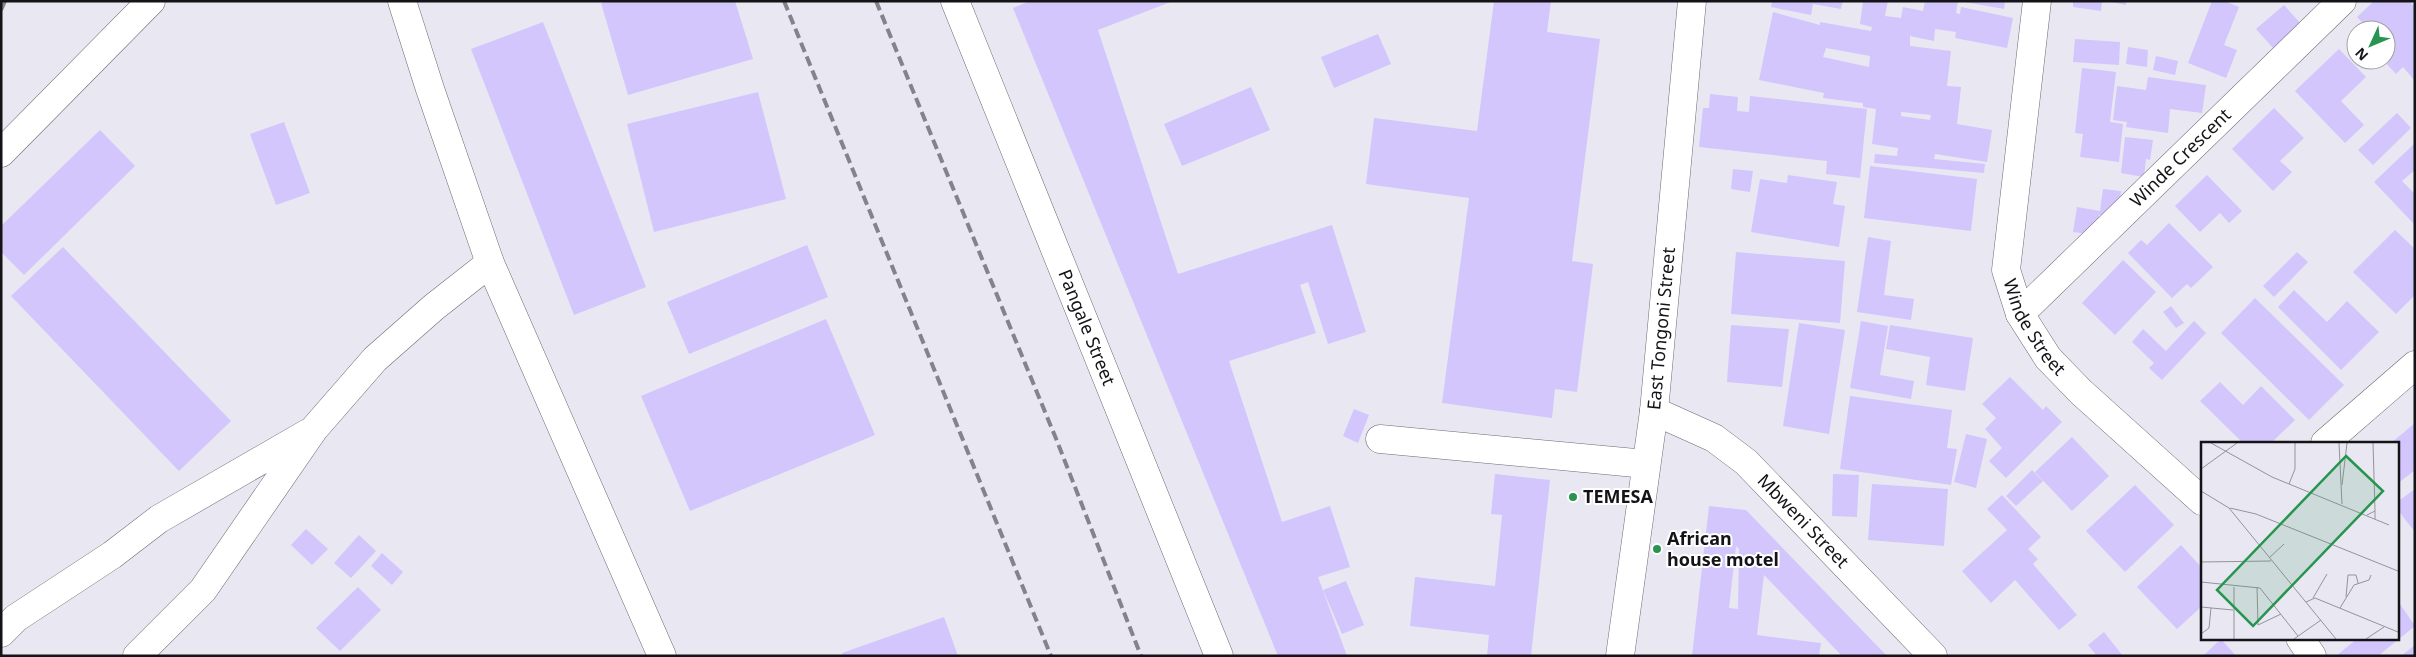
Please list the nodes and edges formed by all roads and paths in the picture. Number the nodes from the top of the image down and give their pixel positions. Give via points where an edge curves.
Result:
1 (151, 1) edge
2 (402, 1) edge
3 (955, 1) edge
4 (1692, 1) edge
5 (2037, 1) edge
6 (2342, 1) edge
7 (1, 153) edge
8 (490, 263) junction
9 (2020, 314) junction
10 (2415, 365) edge
11 (1654, 412) junction
12 (314, 429) junction
13 (1380, 439) dead end
14 (2326, 442) edge
15 (1646, 464) junction
16 (2201, 500) edge
17 (1, 633) edge
18 (2301, 640) edge
19 (137, 656) edge
20 (662, 656) edge
21 (1220, 656) edge
22 (1620, 656) edge
23 (1933, 656) edge
24 (2312, 656) edge

1 - 7 street
2 - 8 street
3 - 21 street, Pangale Street
4 - 11 street, East Tongoni Street
5 - 9 street, Winde Street via 2006,270
6 - 9 street, Winde Crescent
8 - 12 street via 375,359
8 - 20 street
9 - 16 street, Winde Street via 2048,358 2081,392
10 - 14 street
11 - 15 street, East Tongoni Street
11 - 23 street, Mbweni Street via 1714,438 1746,462
12 - 17 street via 159,518 112,555 16,618
12 - 19 street via 203,590
13 - 15 street
15 - 22 street, East Tongoni Street
18 - 24 street

